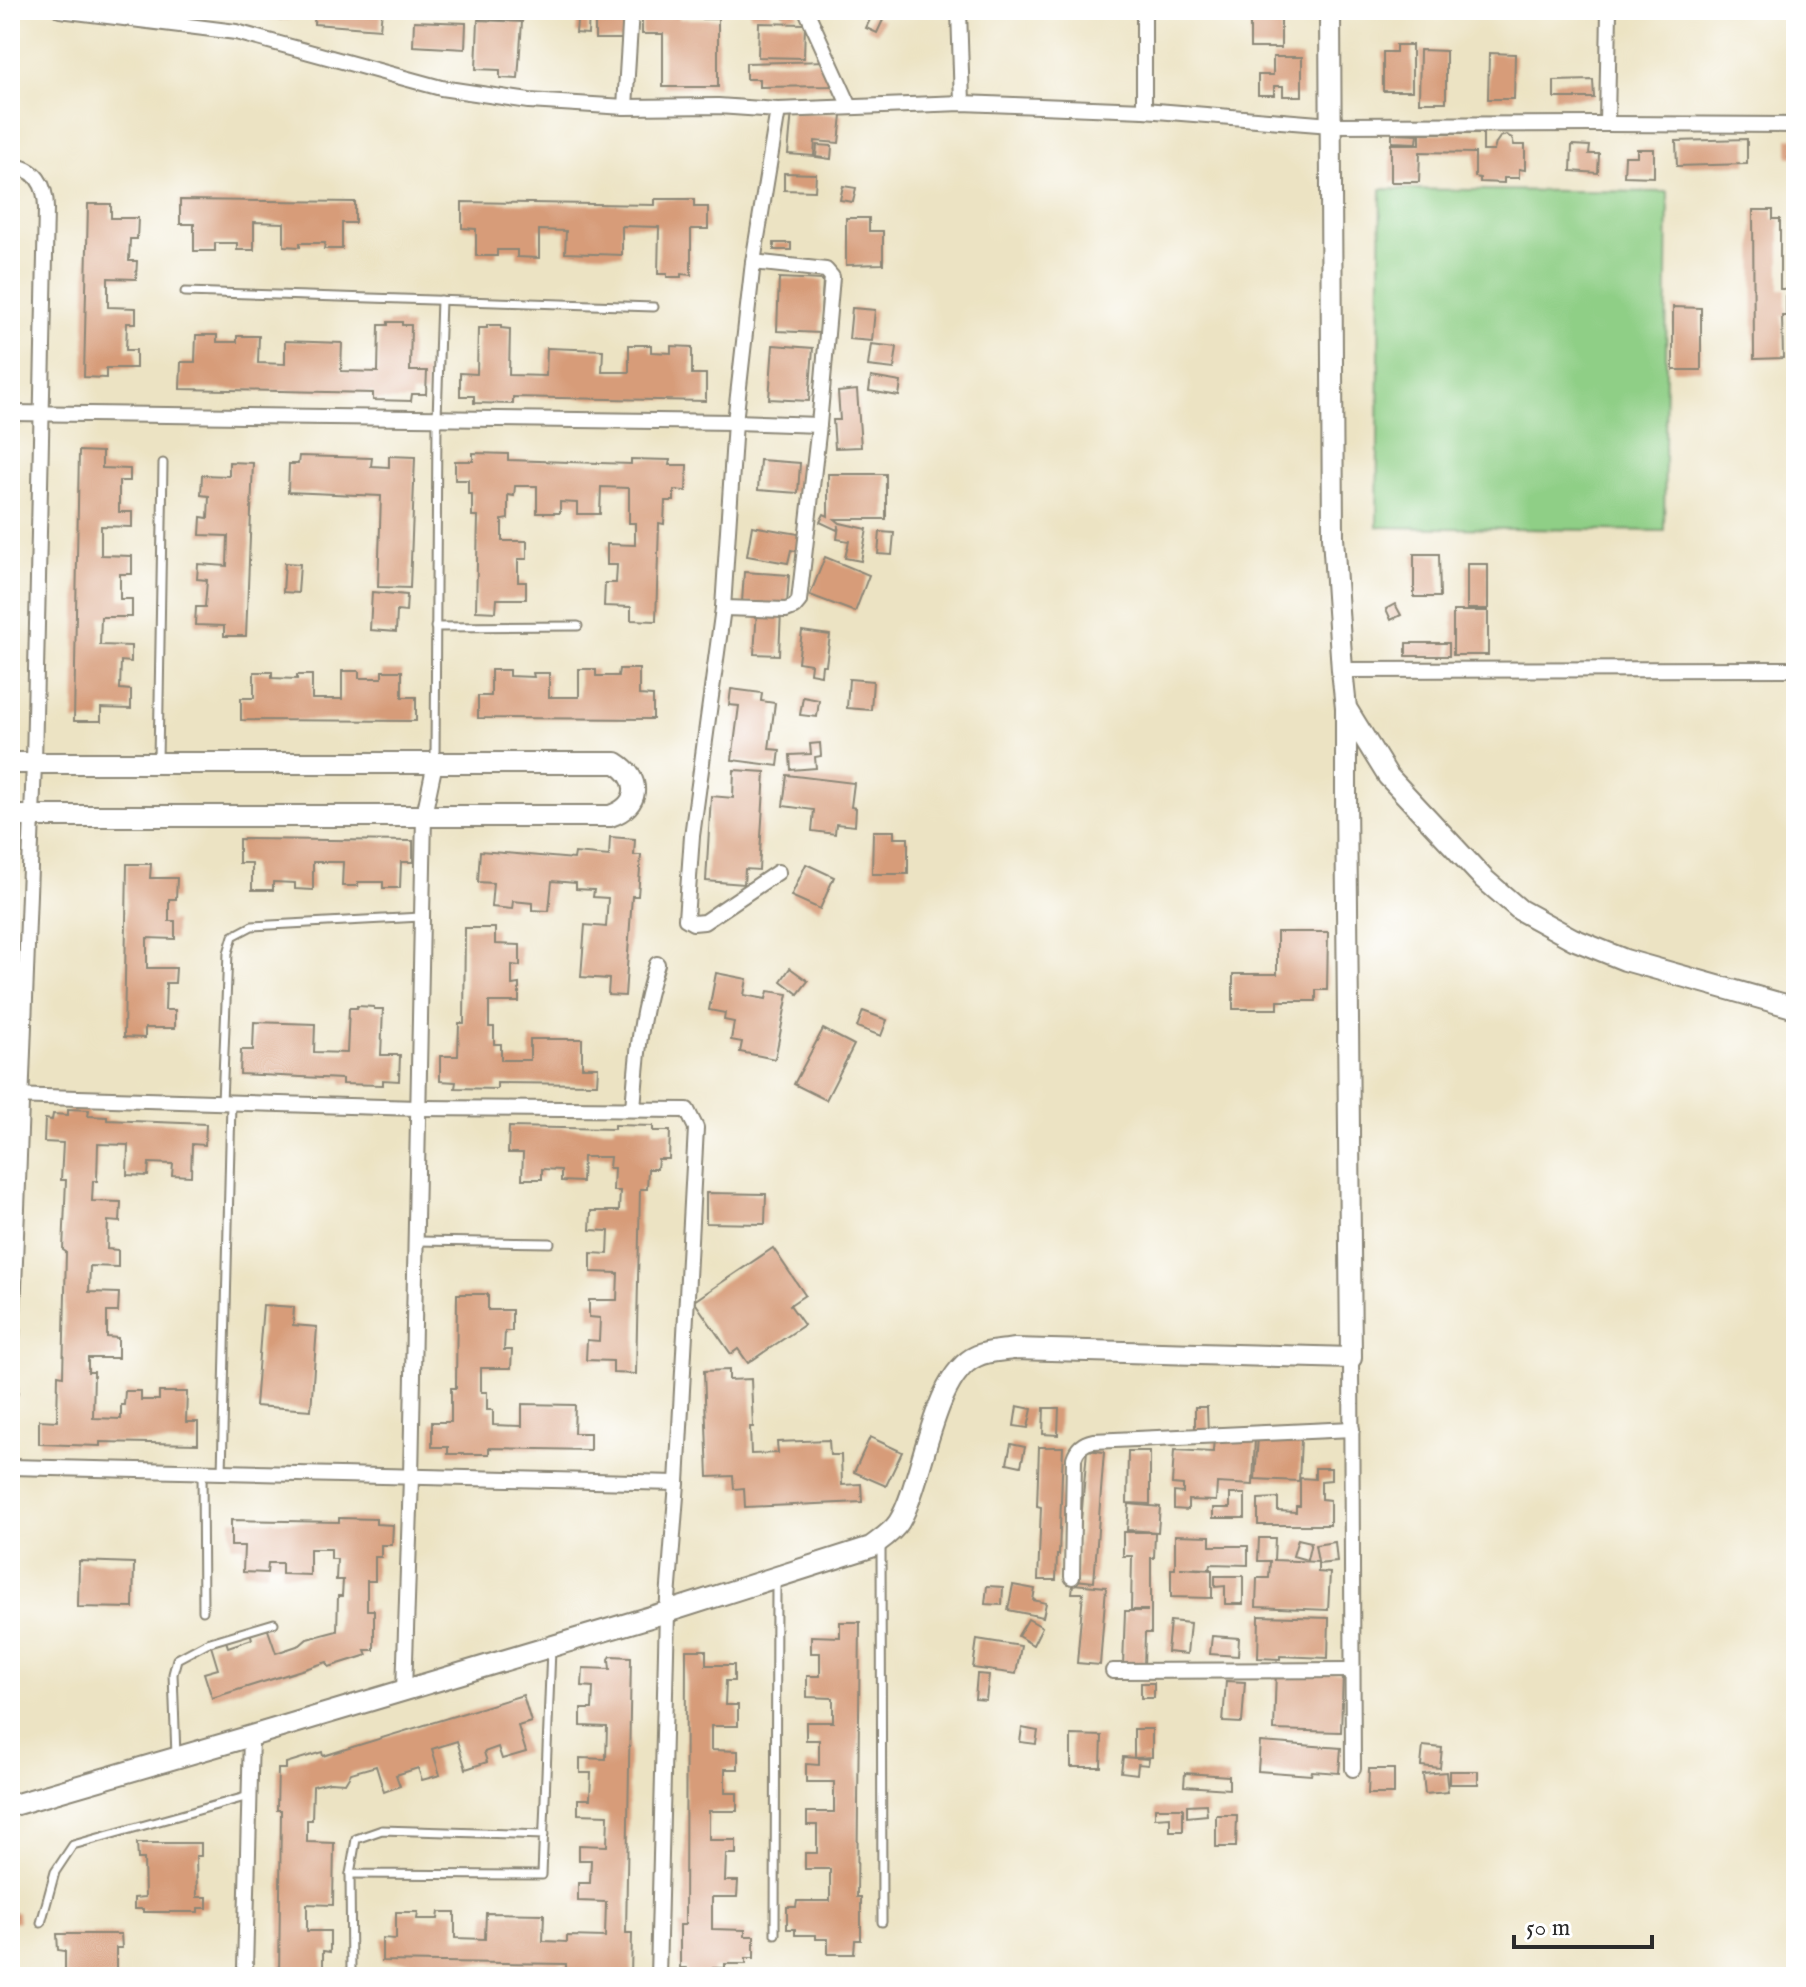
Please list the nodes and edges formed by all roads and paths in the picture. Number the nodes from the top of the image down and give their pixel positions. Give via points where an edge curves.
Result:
1 (60, 10) edge
2 (631, 10) edge
3 (806, 10) edge
4 (959, 10) edge
5 (1144, 10) edge
6 (1330, 10) edge
7 (1609, 10) edge
8 (962, 103) junction
9 (625, 107) junction
10 (850, 107) junction
11 (778, 110) junction
12 (1144, 110) junction
13 (1607, 124) junction
14 (1331, 125) junction
15 (1796, 125) edge
16 (10, 166) edge
17 (753, 262) junction
18 (185, 292) dead end
19 (441, 300) junction
20 (654, 307) dead end
21 (10, 413) edge
22 (40, 413) junction
23 (437, 418) junction
24 (735, 422) junction
25 (819, 425) junction
26 (163, 463) dead end
27 (723, 608) junction
28 (578, 626) dead end
29 (435, 627) junction
30 (1796, 669) edge
31 (1342, 670) junction
32 (1346, 708) junction
33 (10, 763) edge
34 (34, 763) junction
35 (158, 763) junction
36 (435, 763) junction
37 (424, 815) junction
38 (10, 816) edge
39 (31, 816) junction
40 (778, 872) dead end
41 (422, 917) junction
42 (657, 964) dead end
43 (1796, 1008) edge
44 (16, 1096) edge
45 (227, 1102) junction
46 (418, 1108) junction
47 (633, 1109) junction
48 (416, 1241) junction
49 (550, 1243) dead end
50 (1351, 1358) junction
51 (10, 1392) edge
52 (1352, 1429) junction
53 (10, 1467) edge
54 (202, 1472) junction
55 (222, 1473) junction
56 (411, 1477) junction
57 (677, 1483) junction
58 (881, 1539) junction
59 (1072, 1577) dead end
60 (776, 1579) junction
61 (203, 1611) dead end
62 (667, 1612) junction
63 (274, 1623) dead end
64 (551, 1647) junction
65 (1352, 1670) junction
66 (1113, 1671) dead end
67 (404, 1691) junction
68 (251, 1736) junction
69 (177, 1758) junction
70 (1353, 1769) dead end
71 (251, 1795) junction
72 (10, 1806) edge
73 (544, 1835) junction
74 (350, 1874) junction
75 (882, 1922) dead end
76 (41, 1923) dead end
77 (775, 1934) dead end
78 (351, 1972) dead end
79 (242, 1977) edge
80 (658, 1977) edge

1 - 9 street via 236,32 441,88
2 - 9 street
3 - 10 street
4 - 8 street
5 - 12 street
6 - 14 street
7 - 13 street
8 - 10 street
8 - 12 street
9 - 11 street
10 - 11 street
11 - 17 street
12 - 14 street
13 - 14 street
13 - 15 street
14 - 31 street via 1333,537
16 - 22 street via 31,172 46,195
17 - 24 street
17 - 25 street via 826,270 832,277
18 - 19 lane
19 - 20 lane
19 - 23 lane
21 - 22 street
22 - 23 street
22 - 34 street
23 - 24 street
23 - 29 lane
24 - 25 street
24 - 27 street
25 - 27 street via 799,601 786,610
26 - 35 lane
27 - 40 street via 686,919 704,922
28 - 29 lane
29 - 36 lane
30 - 31 street
31 - 32 street
32 - 43 street via 1388,776 1520,910 1625,960
32 - 50 street
33 - 34 street
34 - 35 street
34 - 39 street
35 - 36 street
36 - 37 street
36 - 37 street via 616,763 633,779 634,792 622,812 610,816
37 - 39 street
37 - 41 street
38 - 39 street
39 - 44 street
41 - 45 lane via 252,926 233,936 228,953
41 - 46 street
42 - 47 street via 640,1028
44 - 45 street
44 - 51 street
45 - 46 street
45 - 55 lane
46 - 47 street
46 - 48 street
47 - 57 street via 687,1110 696,1128
48 - 49 lane
48 - 56 street
50 - 52 street
50 - 58 street via 1014,1349 976,1356 955,1372 911,1498 898,1525
52 - 59 street via 1083,1444 1074,1458
52 - 65 street
53 - 54 street
54 - 55 street
54 - 61 lane
55 - 56 street
56 - 57 street
56 - 67 street
57 - 62 street
58 - 60 street
58 - 75 lane
60 - 62 street
60 - 77 lane
62 - 64 street
62 - 80 street
63 - 69 lane via 207,1643 177,1659
64 - 67 street
64 - 73 lane
65 - 66 street
65 - 70 street
67 - 68 street
68 - 69 street
68 - 71 street
69 - 72 street
71 - 76 lane via 73,1845 55,1872
71 - 79 street
73 - 74 lane via 382,1830 356,1839
73 - 74 lane via 542,1875
74 - 78 lane

